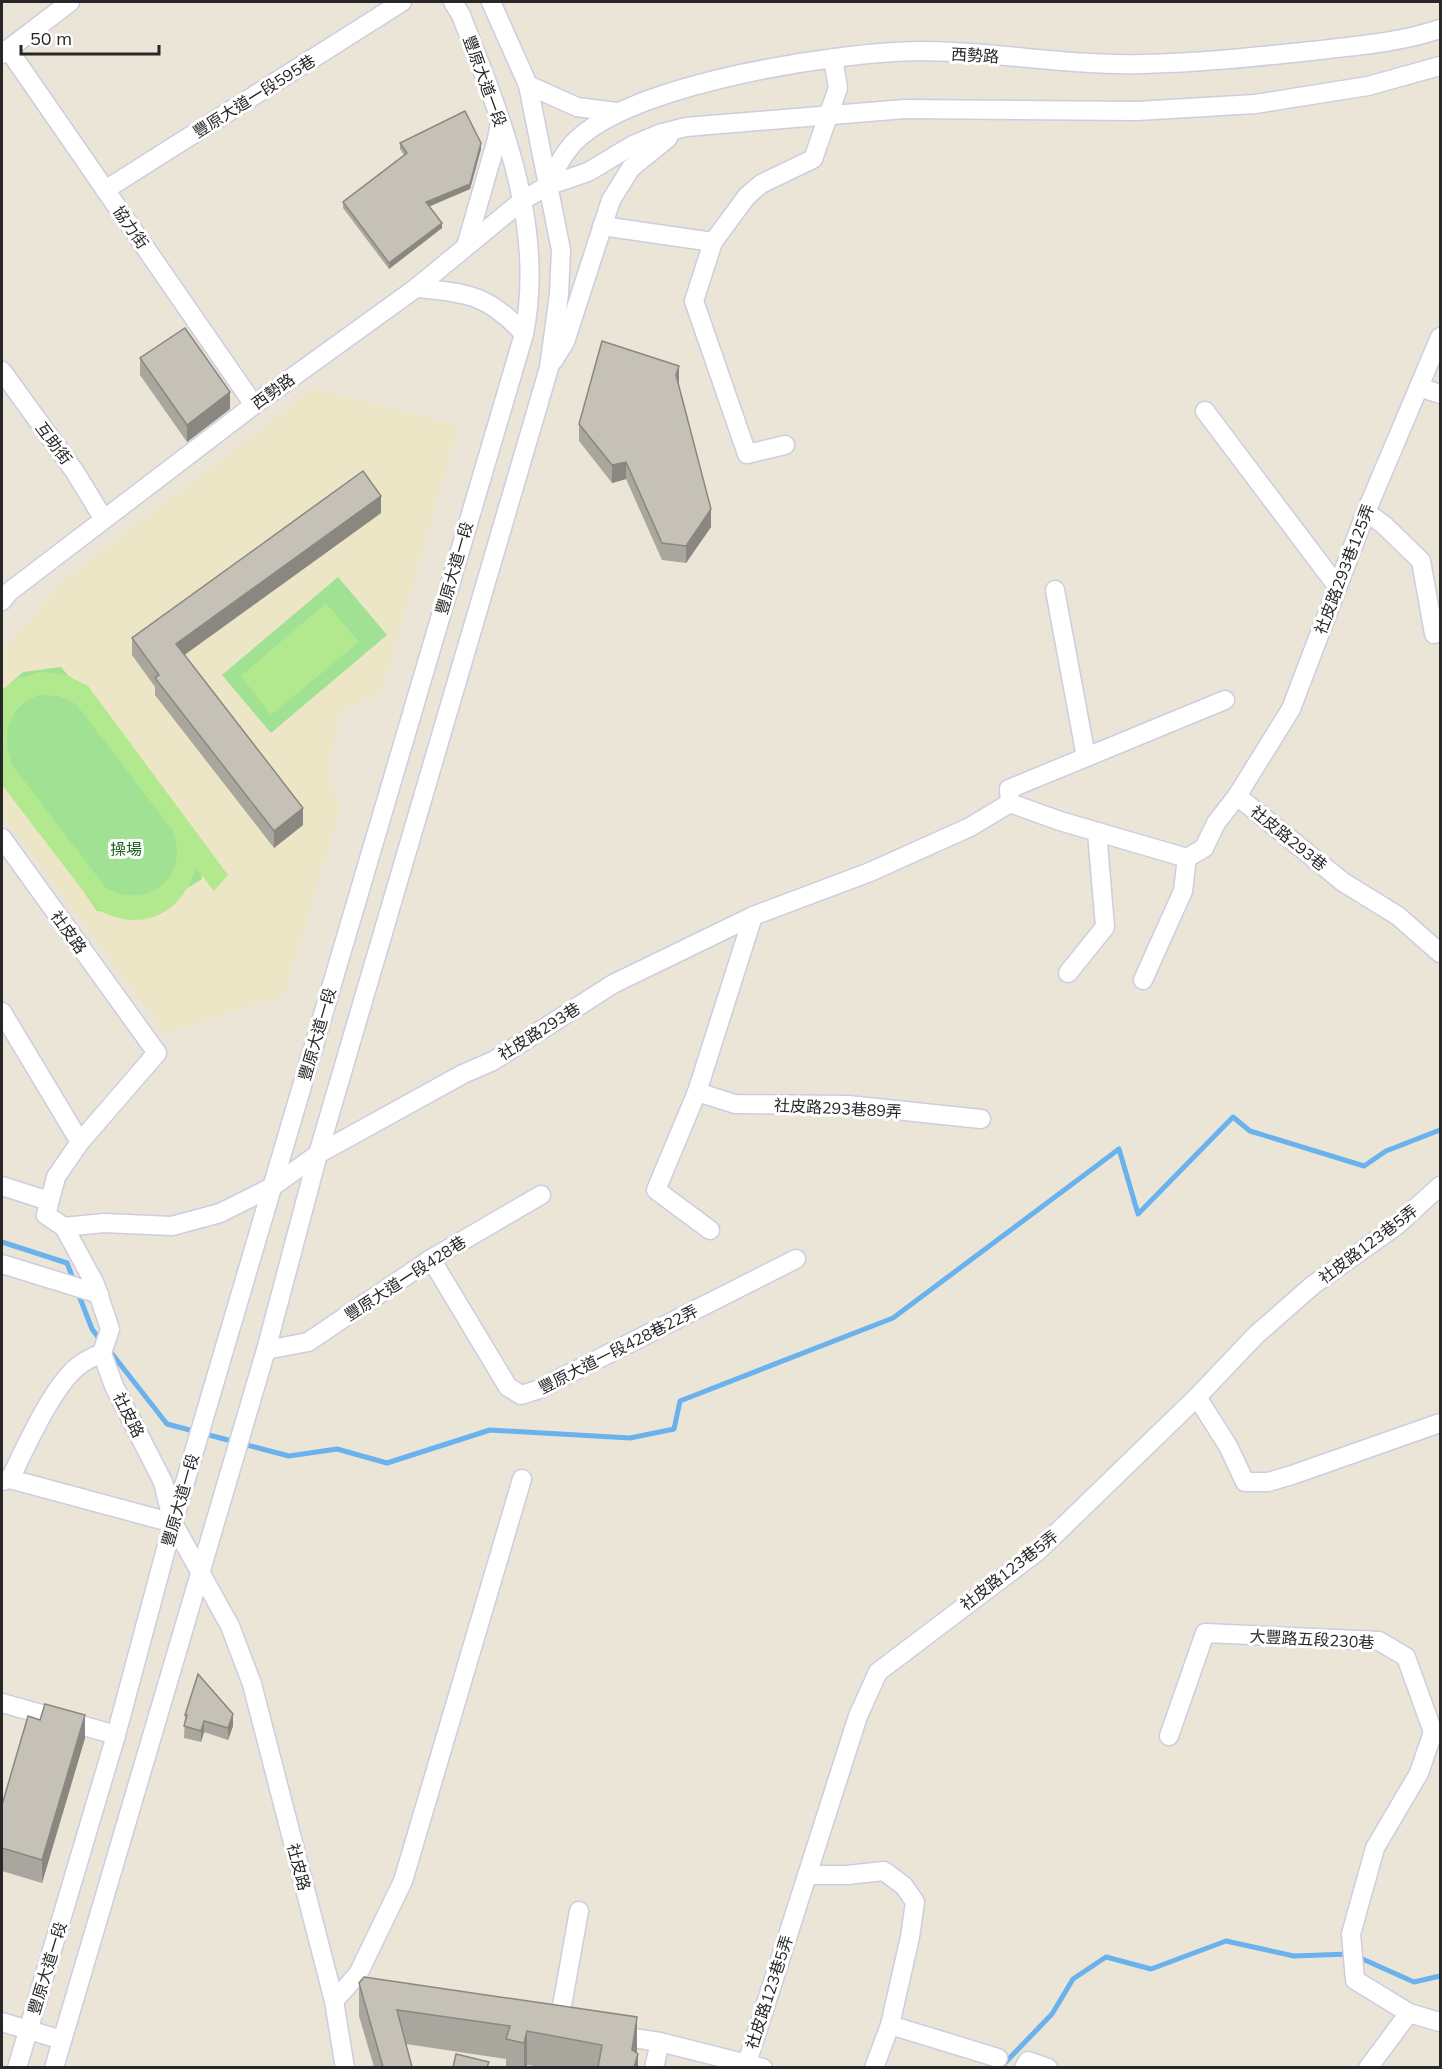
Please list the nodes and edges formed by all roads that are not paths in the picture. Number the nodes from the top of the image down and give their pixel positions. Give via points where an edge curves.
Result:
1 (69, 2) edge
2 (402, 2) edge
3 (453, 2) edge
4 (490, 2) edge
5 (1440, 29) edge
6 (5, 51) edge
7 (833, 58) junction
8 (1440, 66) edge
9 (528, 85) junction
10 (617, 112) junction
11 (831, 113) junction
12 (500, 118) junction
13 (686, 127) junction
14 (547, 186) junction
15 (105, 190) junction
16 (523, 200) junction
17 (602, 226) junction
18 (713, 242) junction
19 (467, 243) junction
20 (416, 288) junction
21 (524, 334) junction
22 (1440, 337) edge
23 (549, 368) junction
24 (2, 370) edge
25 (1419, 387) junction
26 (1440, 394) edge
27 (9, 398) edge
28 (254, 405) junction
29 (1205, 411) dead end
30 (785, 445) dead end
31 (1366, 512) junction
32 (103, 518) junction
33 (1337, 586) junction
34 (1055, 590) dead end
35 (4, 593) edge
36 (1434, 634) dead end
37 (1225, 700) dead end
38 (1086, 757) junction
39 (1237, 796) junction
40 (1010, 803) junction
41 (1097, 832) junction
42 (2, 838) edge
43 (1187, 858) junction
44 (753, 916) junction
45 (1440, 953) edge
46 (1068, 973) dead end
47 (1143, 980) dead end
48 (2, 1012) edge
49 (697, 1092) junction
50 (981, 1119) dead end
51 (80, 1142) junction
52 (318, 1154) junction
53 (2, 1186) edge
54 (1440, 1186) edge
55 (272, 1187) junction
56 (541, 1195) dead end
57 (49, 1201) junction
58 (64, 1227) junction
59 (710, 1230) dead end
60 (431, 1259) junction
61 (796, 1259) dead end
62 (2, 1264) edge
63 (99, 1294) junction
64 (266, 1350) junction
65 (102, 1353) junction
66 (1197, 1397) junction
67 (1440, 1423) edge
68 (522, 1479) dead end
69 (6, 1480) edge
70 (173, 1523) junction
71 (199, 1572) junction
72 (2, 1703) edge
73 (116, 1735) junction
74 (1169, 1736) dead end
75 (807, 1875) junction
76 (579, 1911) dead end
77 (360, 1998) edge
78 (334, 2001) junction
79 (1409, 2013) junction
80 (2, 2022) edge
81 (1440, 2022) edge
82 (535, 2024) edge
83 (890, 2025) junction
84 (558, 2028) junction
85 (28, 2030) junction
86 (62, 2040) junction
87 (660, 2042) junction
88 (998, 2058) dead end
89 (755, 2065) edge
90 (17, 2067) edge
91 (54, 2067) edge
92 (345, 2067) edge
93 (654, 2067) edge
94 (874, 2067) edge
95 (1024, 2067) edge
96 (1048, 2067) edge
97 (1368, 2067) edge

1 - 6 street
2 - 15 street, 豐原大道一段595巷
3 - 12 street, 豐原大道一段
4 - 9 street, 豐原大道一段
5 - 7 street, 西勢路 via 1396,41 1140,64 920,51
6 - 15 street, 協力街
7 - 10 street, 西勢路 via 712,81
7 - 11 street via 838,88
8 - 11 street, 西勢路 via 1368,86 1255,104 1137,111 905,109
9 - 10 street via 578,108
9 - 14 street, 豐原大道一段
10 - 14 street, 西勢路 via 567,149
11 - 13 street, 西勢路
11 - 18 street via 813,159 761,184 747,196
12 - 16 street, 豐原大道一段
12 - 19 street
13 - 14 street, 西勢路 via 659,134 588,172
13 - 17 street via 631,168 610,200
14 - 16 street, 西勢路
14 - 23 street, 豐原大道一段 via 561,250
15 - 28 street, 協力街
16 - 19 street, 西勢路
16 - 21 street, 豐原大道一段 via 530,279
17 - 18 street
17 - 23 street via 565,342
18 - 30 street via 694,301 747,454
19 - 20 street, 西勢路
20 - 21 street via 459,292 483,300 505,313
20 - 28 street, 西勢路
21 - 55 street, 豐原大道一段
22 - 25 street, 社皮路293巷125弄
23 - 52 street, 豐原大道一段
24 - 27 street, 互助街
25 - 26 street
25 - 31 street, 社皮路293巷125弄
27 - 32 street, 互助街 via 75,472
28 - 32 street, 西勢路
29 - 33 street
31 - 33 street, 社皮路293巷125弄
31 - 36 street via 1421,561
32 - 35 street, 西勢路
33 - 39 street, 社皮路293巷125弄 via 1291,709
34 - 38 street
37 - 38 street, 社皮路293巷
38 - 40 street, 社皮路293巷 via 1009,789
39 - 43 street, 社皮路293巷 via 1216,823 1204,848
39 - 45 street, 社皮路293巷 via 1343,882 1398,916
40 - 41 street
40 - 44 street, 社皮路293巷 via 870,872
41 - 43 street
41 - 46 street via 1105,927
42 - 51 street, 社皮路 via 157,1053
43 - 47 street via 1183,891
44 - 49 street
44 - 52 street, 社皮路293巷 via 613,984 493,1060
48 - 51 street
49 - 50 street, 社皮路293巷89弄 via 735,1104 848,1105
49 - 59 street via 656,1190
51 - 57 street, 社皮路 via 56,1177
52 - 55 street, 社皮路293巷
52 - 64 street, 豐原大道一段
53 - 57 street
54 - 66 street, 社皮路123巷5弄 via 1396,1226 1313,1285 1256,1335
55 - 58 street, 社皮路293巷 via 220,1213 172,1226 104,1223
55 - 70 street, 豐原大道一段
56 - 60 street, 豐原大道一段428巷
57 - 58 street via 46,1215
58 - 63 street
60 - 61 street, 豐原大道一段428巷22弄 via 508,1387 521,1395
60 - 64 street, 豐原大道一段428巷 via 308,1342
62 - 63 street
63 - 65 street via 110,1329
64 - 71 street, 豐原大道一段
65 - 69 street via 80,1365 63,1384
65 - 70 street, 社皮路 via 114,1386 163,1482
66 - 67 street via 1245,1482 1268,1482 1292,1475
66 - 75 street, 社皮路123巷5弄 via 1038,1551 878,1672 858,1716
68 - 78 street via 403,1881 358,1974
69 - 70 street
70 - 71 street, 社皮路
70 - 73 street, 豐原大道一段
71 - 78 street, 社皮路 via 230,1626 252,1684
71 - 86 street, 豐原大道一段
72 - 73 street
73 - 85 street, 豐原大道一段
74 - 79 street, 大豐路五段230巷 via 1205,1633 1379,1641 1406,1657 1433,1731 1419,1773 1375,1848 1351,1934 1355,1980
75 - 83 street via 884,1871 904,1886 915,1902
75 - 89 street, 社皮路123巷5弄
76 - 84 street
77 - 78 street
78 - 92 street, 社皮路
79 - 81 street, 大豐路五段230巷
79 - 97 street
80 - 85 street
82 - 84 street
83 - 88 street
83 - 94 street
84 - 87 street
85 - 86 street
85 - 90 street, 豐原大道一段
86 - 91 street, 豐原大道一段
87 - 89 street
87 - 93 street
95 - 96 street via 1028,2061

